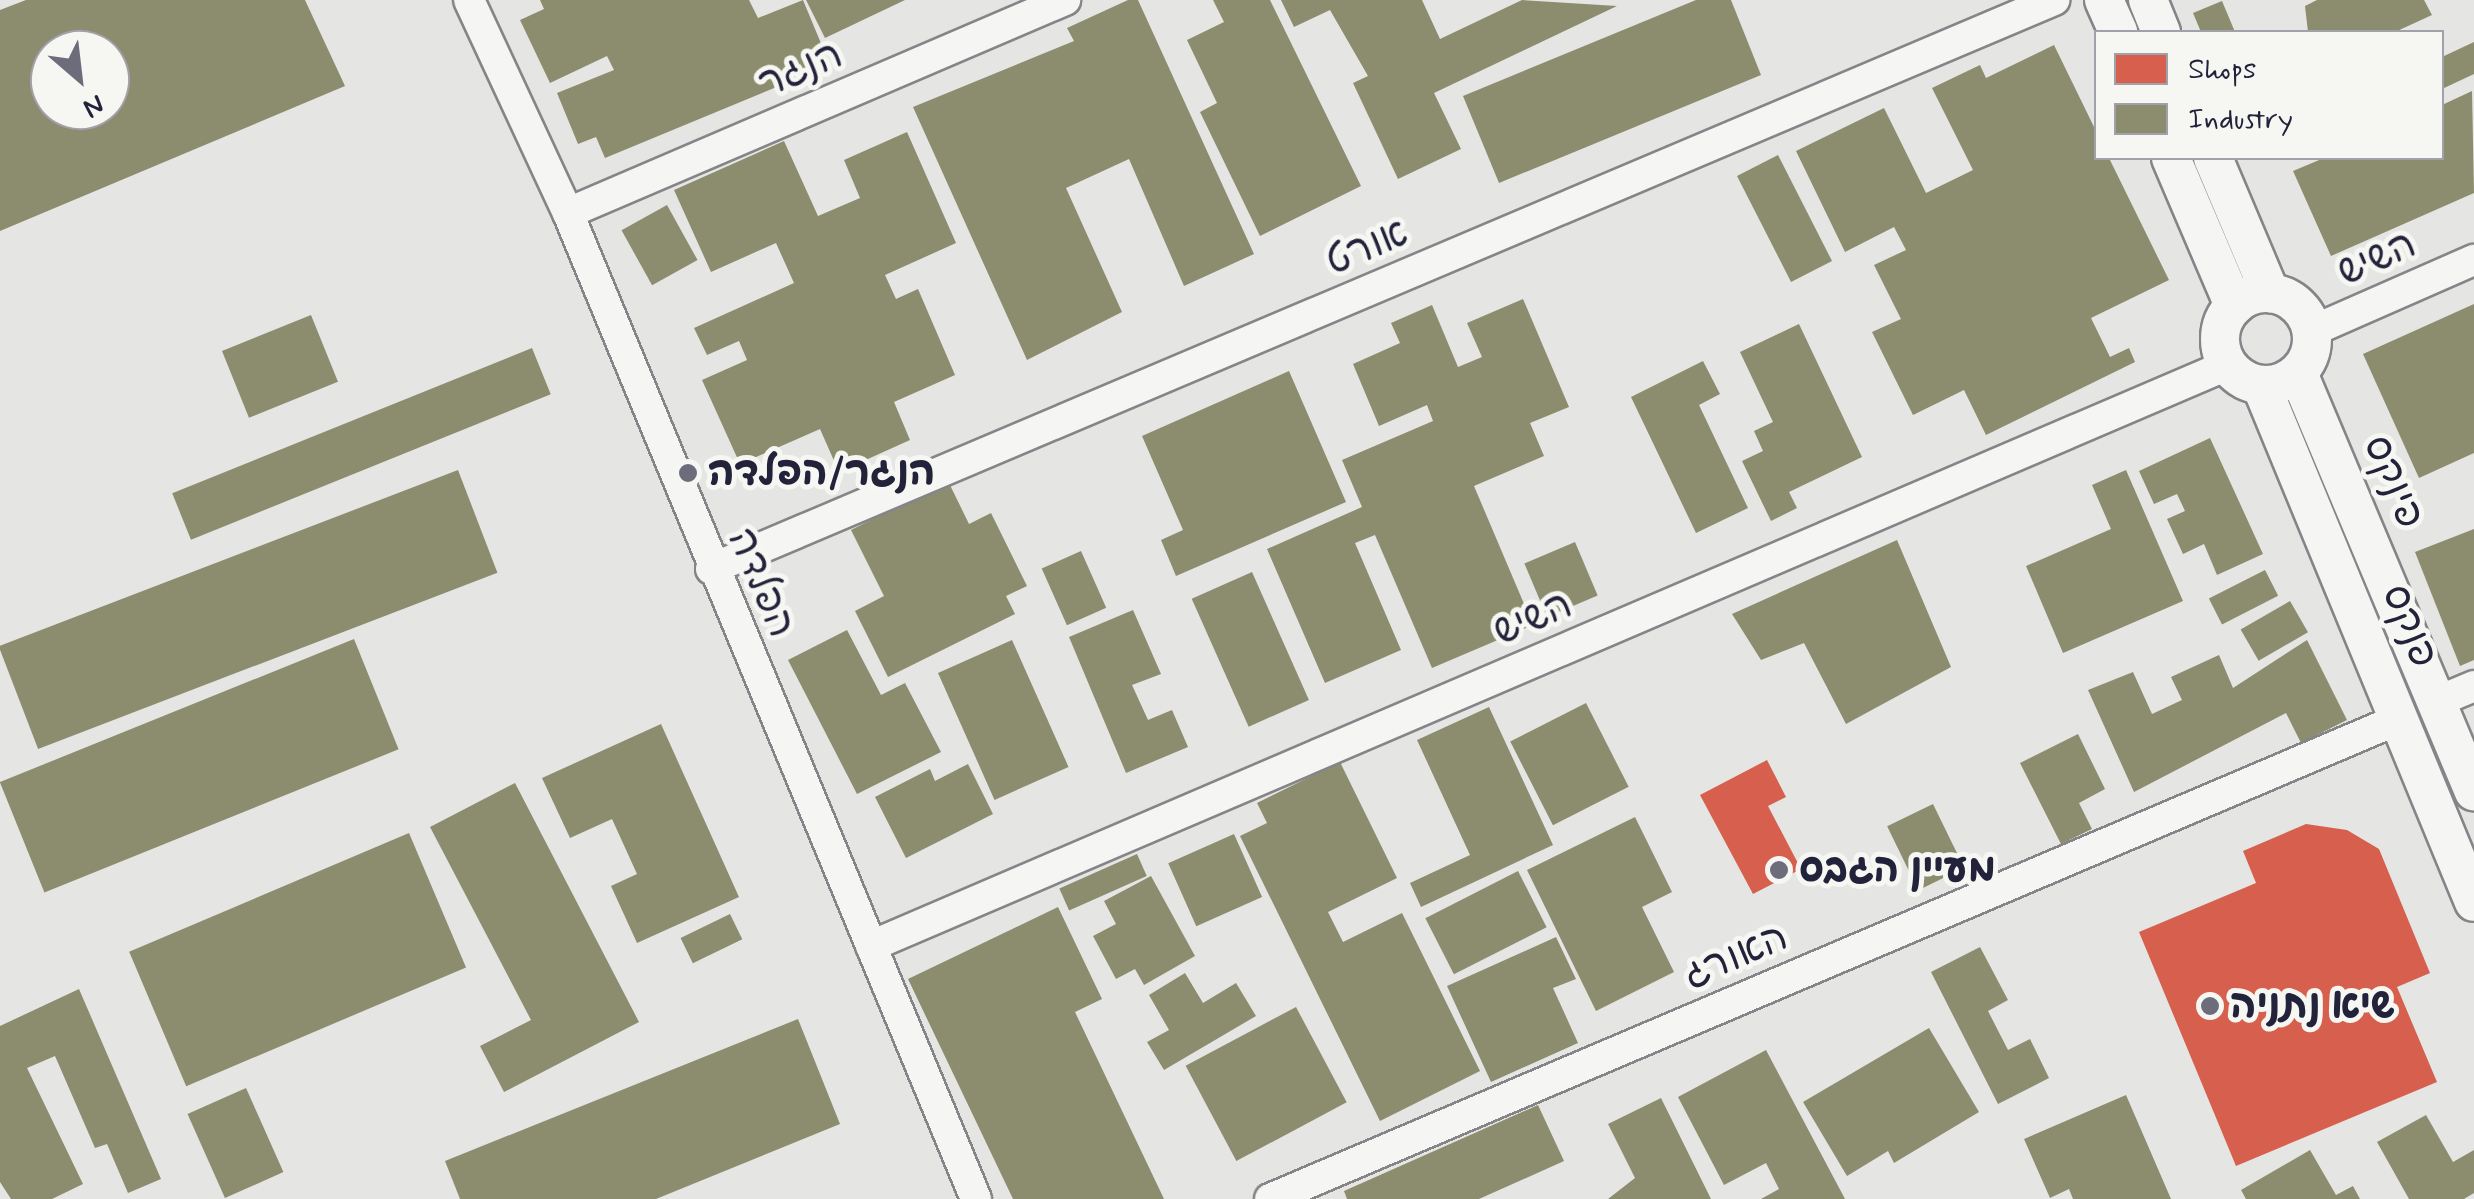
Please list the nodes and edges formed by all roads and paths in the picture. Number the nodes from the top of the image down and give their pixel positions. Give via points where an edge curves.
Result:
1 (468, 0) edge
2 (1065, 0) edge
3 (2054, 0) edge
4 (2104, 0) edge
5 (2148, 0) edge
6 (2117, 30) edge
7 (2161, 30) edge
8 (2172, 160) edge
9 (2214, 160) edge
10 (568, 213) junction
11 (2474, 260) edge
12 (2252, 300) junction
13 (2312, 332) junction
14 (2228, 365) junction
15 (2298, 372) junction
16 (2261, 385) junction
17 (710, 569) junction
18 (2474, 686) edge
19 (2436, 702) junction
20 (2399, 719) junction
21 (2474, 792) edge
22 (2474, 902) edge
23 (871, 946) junction
24 (976, 1199) edge
25 (1270, 1199) edge

1 - 10 street, הפלדה
2 - 10 street, הנגר
3 - 17 street, אורט
4 - 6 street
5 - 7 street
8 - 12 street
9 - 12 street
10 - 17 street, הפלדה
11 - 13 street, השיש
12 - 13 street via 2296,304
12 - 14 street via 2220,334
13 - 15 street
14 - 16 street
14 - 23 street, השיש
15 - 16 street
15 - 19 street, פינקס
16 - 20 street, פנקס
17 - 23 street, הפלדה
18 - 19 street
19 - 21 street, פינקס
20 - 22 street, פנקס
20 - 25 street, האורג
23 - 24 street, הפלדה

